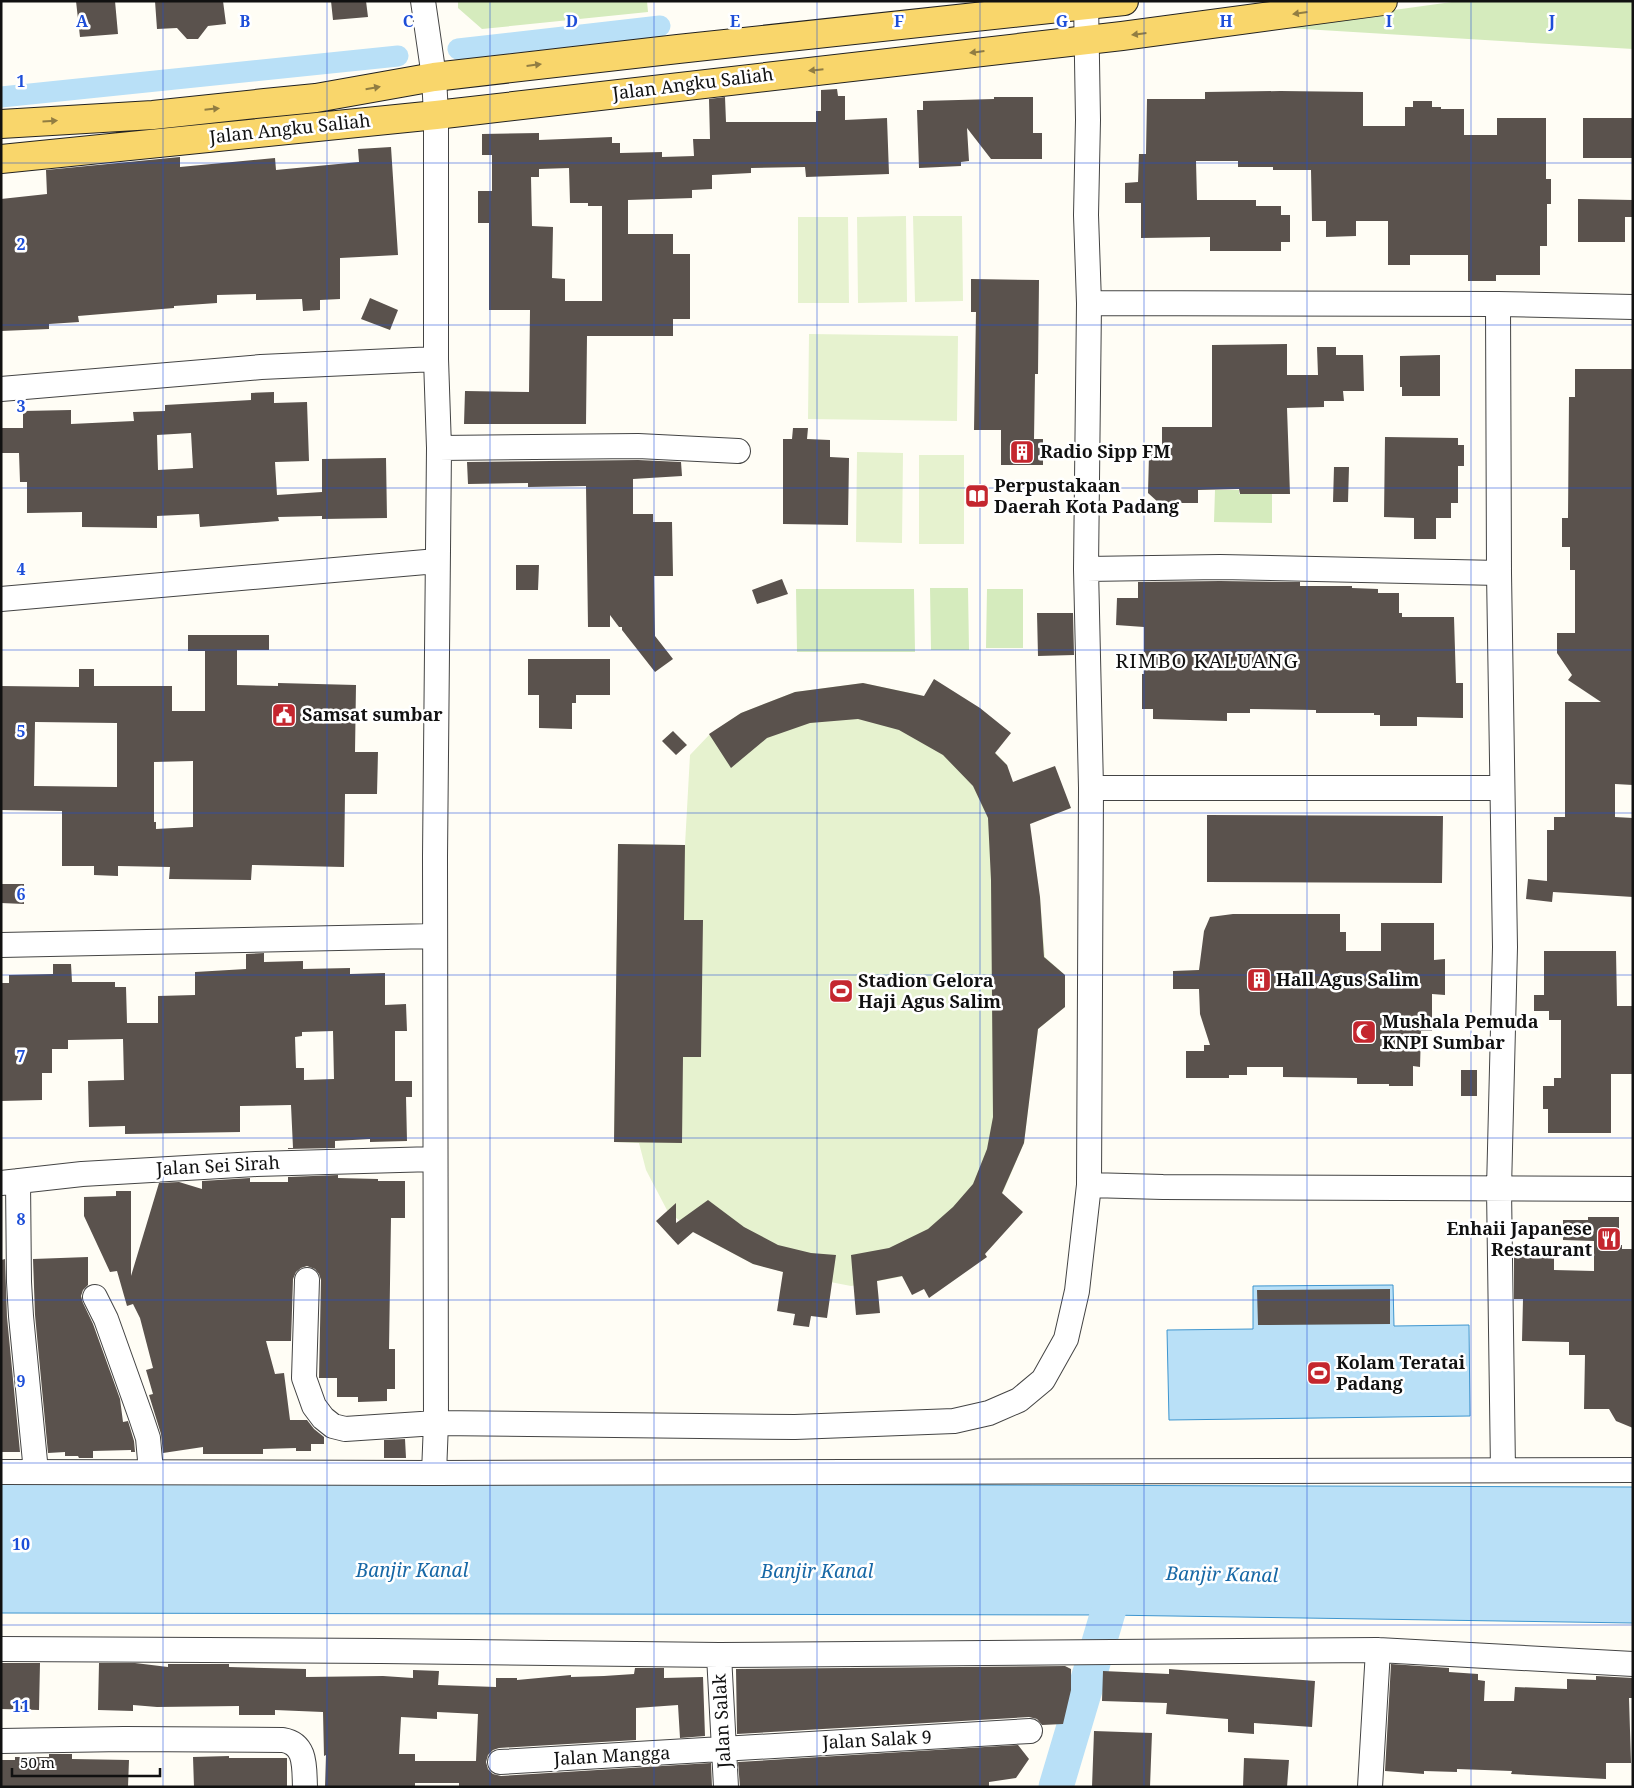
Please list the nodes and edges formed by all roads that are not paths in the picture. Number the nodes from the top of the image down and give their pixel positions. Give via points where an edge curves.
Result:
1 (423, 1) edge
2 (1124, 1) edge
3 (1383, 1) edge
4 (1086, 4) edge
5 (1087, 39) junction
6 (434, 77) junction
7 (436, 114) junction
8 (1, 124) edge
9 (1, 159) edge
10 (1089, 303) junction
11 (1498, 304) junction
12 (1633, 308) edge
13 (436, 359) junction
14 (1, 389) edge
15 (439, 448) junction
16 (738, 451) dead end
17 (437, 561) junction
18 (1086, 569) junction
19 (1499, 573) junction
20 (1, 599) edge
21 (1090, 788) junction
22 (1501, 788) junction
23 (436, 936) junction
24 (1, 945) edge
25 (435, 1159) junction
26 (10, 1182) edge
27 (1089, 1185) junction
28 (1499, 1189) junction
29 (1633, 1189) edge
30 (307, 1280) dead end
31 (95, 1296) dead end
32 (436, 1423) junction
33 (1503, 1470) junction
34 (1633, 1470) edge
35 (151, 1471) junction
36 (1, 1472) edge
37 (36, 1472) junction
38 (434, 1473) junction
39 (1, 1649) edge
40 (1378, 1650) junction
41 (719, 1655) junction
42 (1633, 1664) edge
43 (1030, 1731) dead end
44 (1, 1741) edge
45 (724, 1749) junction
46 (500, 1762) dead end
47 (305, 1787) edge
48 (726, 1787) edge
49 (1370, 1787) edge

1 - 6 street
2 - 4 main road, Jalan Angku Saliah
3 -> 5 main road, Jalan Angku Saliah
4 - 5 street
6 -> 4 main road, Jalan Angku Saliah
5 -> 7 main road, Jalan Angku Saliah
5 - 10 street
6 - 7 street
8 -> 6 main road, Jalan Angku Saliah via 153,115 265,104
7 - 9 main road, Jalan Angku Saliah
7 - 13 street
10 - 11 street
10 - 18 street
11 - 12 street
11 - 19 street
13 - 14 street via 261,367
13 - 15 street
15 - 16 street via 638,446
15 - 17 street
17 - 20 street
17 - 23 street
18 - 19 street via 1220,567
18 - 21 street
19 - 22 street
21 - 22 street
21 - 27 street
22 - 28 street via 1504,947
23 - 24 street
23 - 25 street
25 - 26 street, Jalan Sei Sirah via 256,1164 82,1174
25 - 32 street
26 - 37 street
27 - 28 street
27 - 32 street via 1077,1291 1066,1339 1043,1380 1019,1400 989,1412 954,1421 795,1427
28 - 29 street
28 - 33 street
30 - 32 street via 304,1378 314,1406 323,1418 333,1426 345,1428
31 - 35 street via 142,1417
32 - 38 street
33 - 34 street
33 - 38 street
35 - 37 street
35 - 38 street
36 - 37 street
39 - 41 street
40 - 41 street
40 - 42 street
40 - 49 street
41 - 45 street, Jalan Salak
43 - 45 street, Jalan Salak 9
44 - 47 street via 283,1740 294,1744 301,1752
45 - 46 street, Jalan Mangga
45 - 48 street, Jalan Salak

